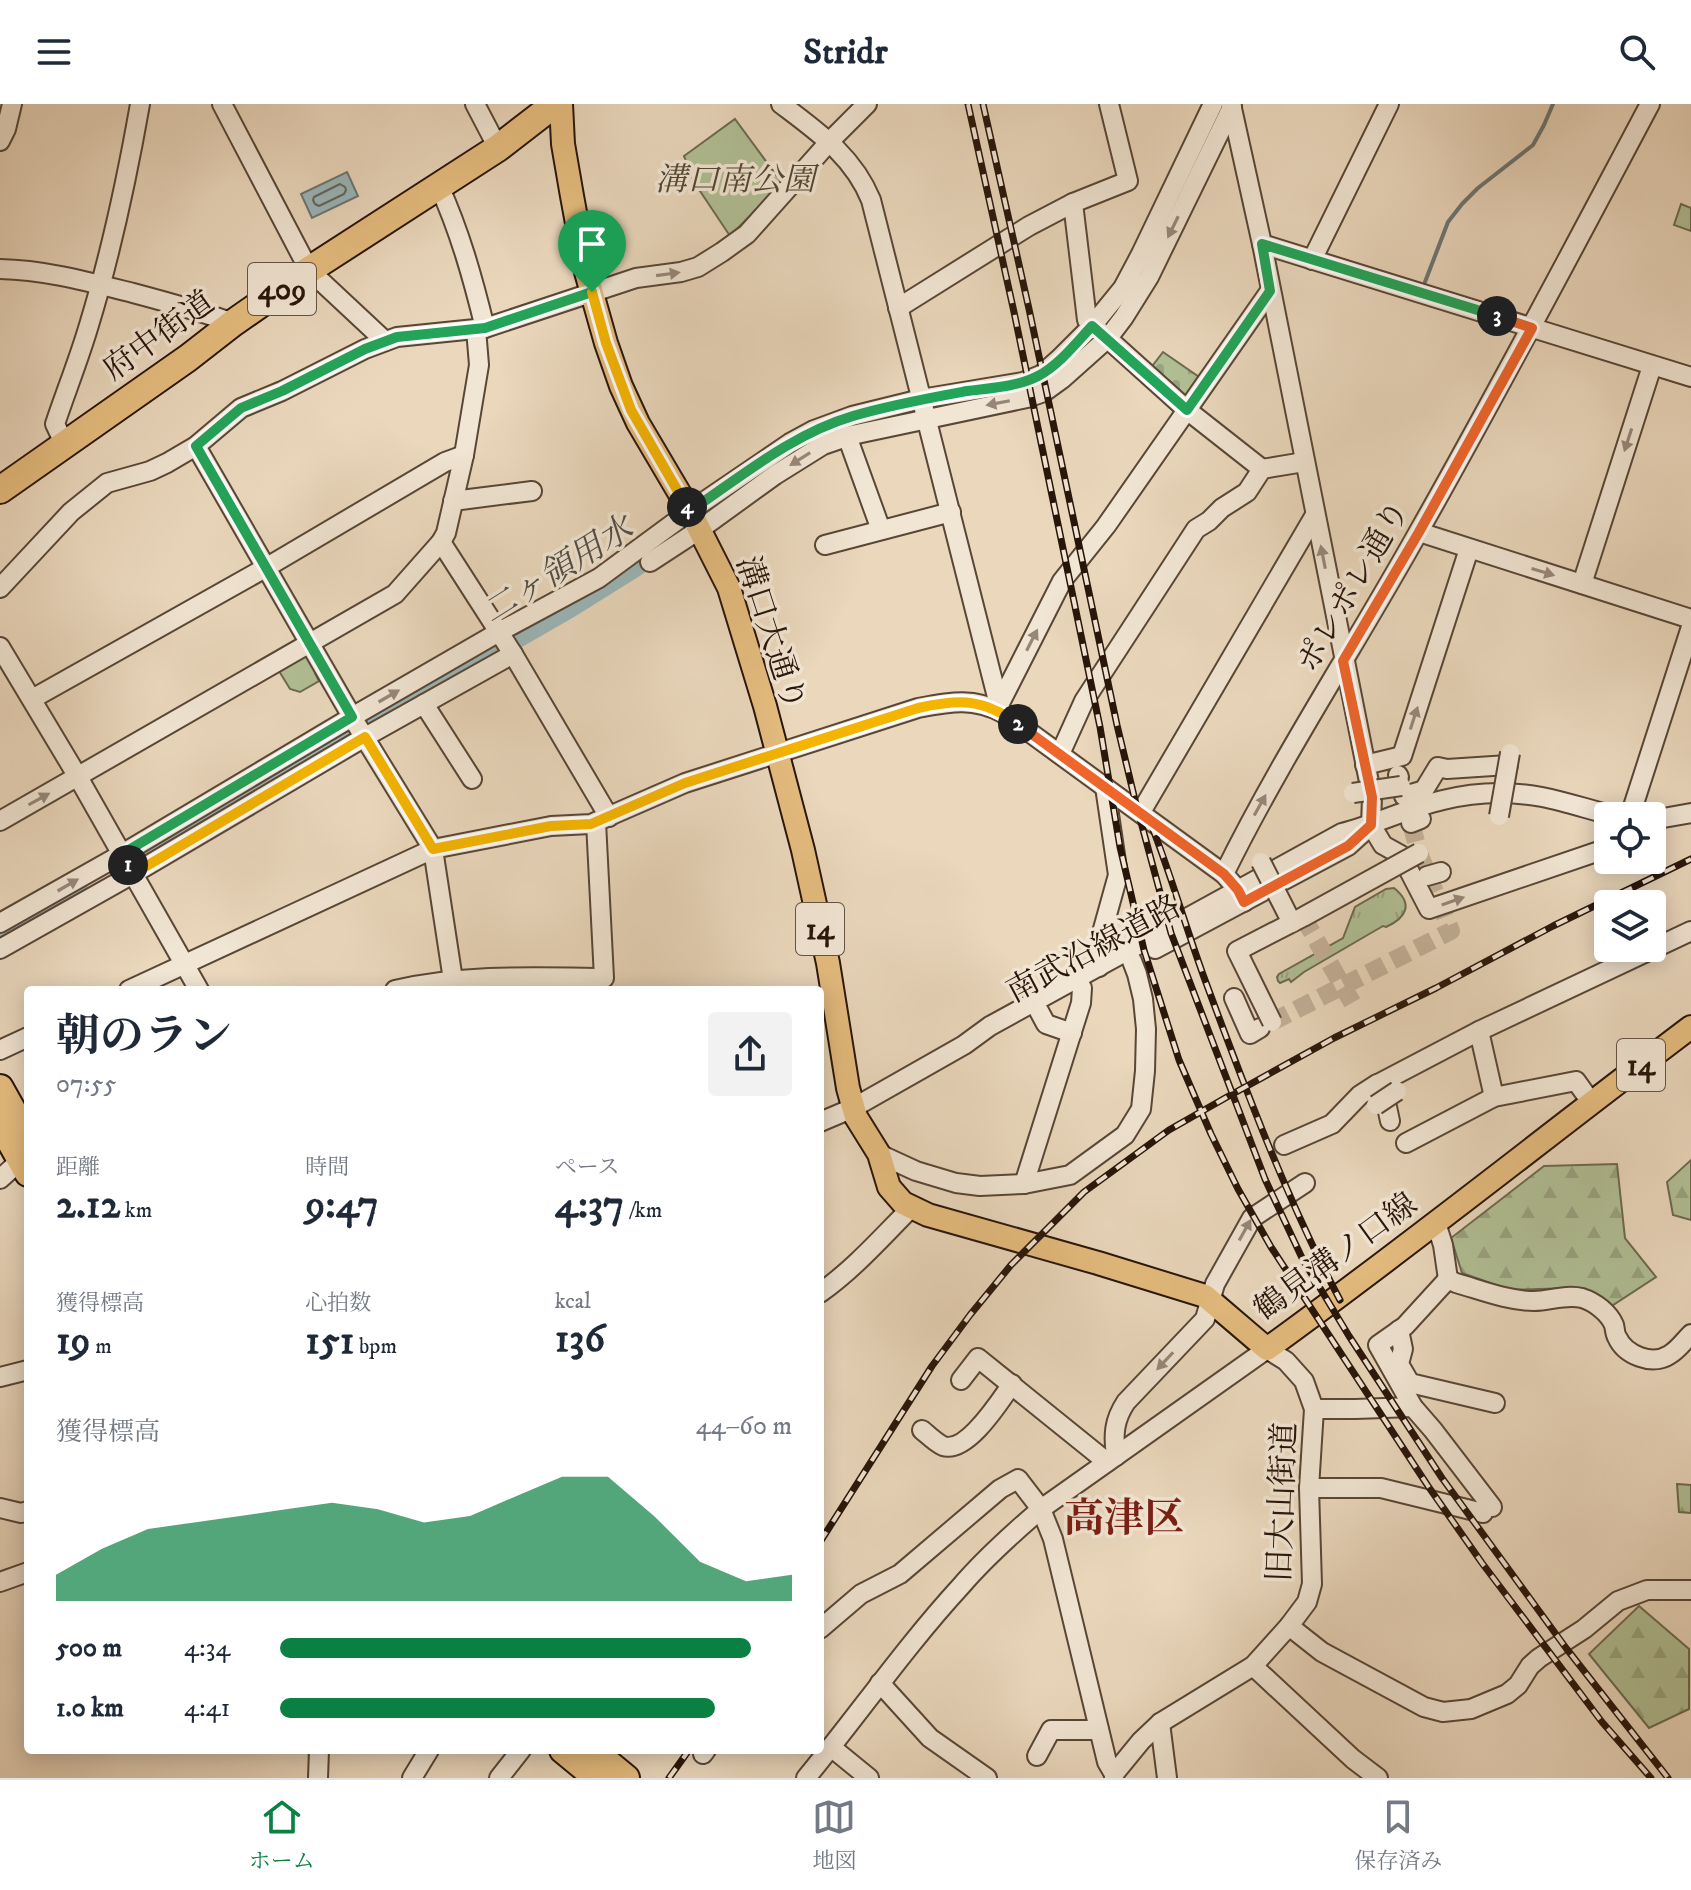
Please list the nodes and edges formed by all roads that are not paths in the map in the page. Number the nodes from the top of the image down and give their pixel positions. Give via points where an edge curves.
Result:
1 (12, 104) edge
2 (140, 104) edge
3 (222, 104) edge
4 (475, 104) edge
5 (558, 104) edge
6 (781, 104) edge
7 (867, 104) edge
8 (1109, 104) edge
9 (1389, 104) edge
10 (1650, 104) edge
11 (1225, 105) edge
12 (0, 141) edge
13 (830, 141) junction
14 (498, 148) junction
15 (439, 186) junction
16 (1073, 203) junction
17 (1262, 244) junction
18 (1312, 260) junction
19 (0, 269) edge
20 (309, 270) junction
21 (100, 285) junction
22 (1270, 291) junction
23 (592, 292) junction
24 (898, 308) junction
25 (233, 323) junction
26 (481, 328) junction
27 (1532, 328) junction
28 (1100, 332) junction
29 (385, 341) junction
30 (1652, 366) junction
31 (1691, 377) edge
32 (924, 409) junction
33 (1187, 410) junction
34 (847, 436) junction
35 (64, 443) junction
36 (196, 446) junction
37 (464, 455) junction
38 (1304, 462) junction
39 (1262, 469) junction
40 (0, 490) edge
41 (532, 491) dead end
42 (453, 501) junction
43 (951, 512) junction
44 (1315, 515) junction
45 (695, 521) junction
46 (881, 530) junction
47 (1419, 532) junction
48 (441, 542) junction
49 (825, 545) dead end
50 (1469, 549) junction
51 (650, 562) dead end
52 (267, 567) junction
53 (1582, 584) junction
54 (0, 588) edge
55 (1691, 619) edge
56 (1691, 627) edge
57 (506, 643) junction
58 (311, 644) junction
59 (0, 647) edge
60 (1343, 661) junction
61 (32, 699) junction
62 (424, 704) junction
63 (997, 709) junction
64 (358, 727) junction
65 (777, 753) junction
66 (1060, 754) junction
67 (1365, 765) junction
68 (1399, 776) dead end
69 (78, 777) junction
70 (472, 779) dead end
71 (1105, 787) junction
72 (1358, 795) dead end
73 (1404, 796) dead end
74 (1635, 802) edge
75 (1502, 809) dead end
76 (1594, 811) edge
77 (1141, 812) junction
78 (1691, 813) edge
79 (1666, 817) edge
80 (603, 819) junction
81 (0, 821) edge
82 (1371, 825) junction
83 (433, 849) junction
84 (1419, 853) dead end
85 (1594, 853) edge
86 (127, 864) junction
87 (1258, 864) dead end
88 (1224, 874) junction
89 (1241, 896) junction
90 (32, 906) junction
91 (0, 923) edge
92 (1280, 923) junction
93 (41, 925) junction
94 (1691, 931) edge
95 (0, 949) edge
96 (1132, 961) junction
97 (184, 964) junction
98 (1099, 967) junction
99 (453, 980) junction
100 (137, 986) edge
101 (197, 986) edge
102 (418, 986) edge
103 (1082, 988) junction
104 (826, 998) edge
105 (1234, 998) dead end
106 (1039, 1011) junction
107 (1691, 1027) edge
108 (1479, 1031) junction
109 (1072, 1033) junction
110 (24, 1039) edge
111 (964, 1045) junction
112 (0, 1050) edge
113 (0, 1088) edge
114 (1494, 1097) junction
115 (1386, 1098) dead end
116 (1591, 1102) junction
117 (853, 1108) junction
118 (824, 1120) edge
119 (1390, 1121) dead end
120 (0, 1123) edge
121 (1406, 1143) dead end
122 (1284, 1145) dead end
123 (879, 1154) junction
124 (17, 1164) edge
125 (1305, 1183) dead end
126 (1024, 1184) junction
127 (911, 1208) junction
128 (1436, 1223) junction
129 (1448, 1279) junction
130 (824, 1290) edge
131 (1211, 1300) junction
132 (1399, 1330) junction
133 (1691, 1334) edge
134 (1267, 1349) junction
135 (24, 1371) edge
136 (0, 1377) edge
137 (961, 1380) dead end
138 (1012, 1384) junction
139 (1495, 1403) dead end
140 (1413, 1407) junction
141 (1314, 1409) junction
142 (922, 1430) dead end
143 (1111, 1459) junction
144 (1309, 1488) junction
145 (0, 1508) edge
146 (1041, 1509) junction
147 (24, 1512) edge
148 (24, 1573) edge
149 (0, 1582) edge
150 (1691, 1590) edge
151 (824, 1626) edge
152 (1289, 1626) junction
153 (1253, 1666) junction
154 (880, 1683) junction
155 (1160, 1723) junction
156 (1099, 1730) junction
157 (831, 1747) junction
158 (319, 1754) edge
159 (329, 1754) edge
160 (427, 1754) edge
161 (518, 1754) edge
162 (568, 1754) edge
163 (597, 1754) edge
164 (1037, 1756) dead end
165 (318, 1774) edge
166 (1114, 1776) edge
167 (412, 1778) edge
168 (499, 1778) edge
169 (597, 1778) edge
170 (626, 1778) edge
171 (806, 1778) edge
172 (869, 1778) edge
173 (987, 1778) edge
174 (1167, 1778) edge
175 (1378, 1778) edge

1 - 12 street
2 - 21 street
3 - 20 street
4 - 14 street
5 - 14 highway, 府中街道 / 409
5 - 23 main road, 溝口大通り / 14
6 - 13 street
7 - 13 street
8 - 16 street via 1128,181
9 - 18 street
10 - 27 street, ポレポレ通り
11 - 17 street
11 - 28 street via 1124,317
23 -> 13 street via 698,267 722,252 747,234
13 - 24 street via 871,200
14 - 15 highway, 府中街道 / 409
15 - 20 highway, 府中街道 / 409
15 - 26 street via 464,248
16 - 24 street
16 - 28 street via 1087,320
17 - 18 street
17 - 22 street
18 - 27 street
19 - 21 street
20 - 25 highway, 府中街道 / 409
20 - 29 street
21 - 25 street
21 - 35 street via 55,424
22 - 33 street
22 - 38 street
23 - 26 street
23 - 45 main road, 溝口大通り / 14 via 631,410
24 - 32 street
25 - 35 highway, 府中街道 / 409
26 - 29 street
26 - 37 street
27 - 30 street
27 - 47 street, ポレポレ通り
28 - 32 street via 1062,379 1044,392
28 - 33 street
29 - 36 street via 241,408
30 - 31 street
30 -> 53 street
32 - 34 street
32 - 43 street
32 - 45 street via 852,416 814,430 790,443
33 - 39 street
63 -> 33 street via 1062,581
34 -> 45 street
34 - 46 street
35 - 40 highway, 府中街道 / 409
36 - 52 street
36 - 54 street via 150,471 107,483 71,512
37 - 42 street
37 - 52 street
38 - 39 street
38 - 44 street
39 - 66 street via 1247,492 1196,529 1084,701
41 - 42 street
42 - 48 street
43 - 46 street
43 - 63 street
60 -> 44 street
44 - 77 street
45 - 51 street
45 - 57 street via 599,578
45 - 65 main road, 溝口大通り / 14 via 729,588
46 - 49 street
47 - 50 street
47 - 60 street, ポレポレ通り
48 - 57 street
48 - 58 street via 395,594
50 -> 53 street
67 -> 50 street via 1402,756
52 - 58 street
52 - 61 street
53 - 55 street
56 - 74 street
57 - 62 street
64 -> 57 street
57 - 80 street
58 - 64 street
58 - 69 street
59 - 61 street
60 - 67 street
88 -> 60 street, ポレポレ通り
61 - 69 street
62 - 64 street
62 - 70 street
63 - 65 street via 948,702
63 - 66 street
64 - 83 street
64 - 86 street
65 - 80 street via 685,783
65 - 104 main road, 溝口大通り / 14 via 828,963
66 - 71 street
67 - 82 street
68 - 72 street, bridge via 1401,786
81 -> 69 street
69 - 86 street
71 - 77 street
71 - 98 street via 1118,875 1098,947
73 - 75 street, bridge via 1429,788 1439,765 1508,769
76 - 82 street, 南武沿線道路 via 1542,797 1493,793 1444,799
77 - 88 street
78 - 79 street
80 - 83 street
80 - 99 street via 604,978
82 -> 85 street via 1383,845 1401,855 1429,909
82 - 89 street, 南武沿線道路 via 1348,846
83 - 97 street
83 - 99 street
84 - 92 street, bridge
90 -> 86 street
86 - 93 street
86 - 97 street
87 - 92 street, bridge
88 - 89 street
89 - 96 street, 南武沿線道路
89 - 98 street, 南武沿線道路
90 - 91 street
90 - 93 street
92 - 105 street, bridge via 1237,951 1255,1031 1250,1034
93 - 95 street
94 - 108 street
96 - 103 street, 南武沿線道路
96 - 126 street via 1146,1029 1141,1109 1125,1135 1070,1175
97 - 100 street
97 - 101 street
98 - 111 street, 南武沿線道路
99 - 102 street
103 - 106 street, 南武沿線道路
103 - 109 street
104 - 117 main road, 溝口大通り / 14
106 - 109 street via 1046,1024
106 - 111 street, 南武沿線道路
107 - 116 main road, 鶴見溝ノ口線 / 14
108 - 114 street
108 - 119 street via 1376,1085
109 - 126 street
110 - 112 street
111 - 117 street, 南武沿線道路
113 - 124 highway
114 - 116 street via 1576,1081
114 - 121 street
115 - 122 street via 1377,1084 1332,1124
116 - 128 main road, 鶴見溝ノ口線 / 14
117 - 118 street, 南武沿線道路
117 - 123 main road, 14
120 - 124 highway
123 - 126 street via 956,1183
123 - 127 main road, 14 via 889,1187
131 -> 125 street via 1252,1218
127 - 130 street
127 - 131 main road, 鶴見溝ノ口線
128 - 129 street
128 - 134 main road, 鶴見溝ノ口線 / 14
129 - 132 street
129 - 133 street via 1514,1299 1583,1298 1601,1308 1617,1338 1638,1357 1666,1358
131 - 134 main road, 鶴見溝ノ口線
131 -> 143 street via 1205,1319 1126,1402 1115,1422
132 - 139 street via 1399,1364 1410,1383
132 - 140 street via 1378,1345
134 - 141 street, 旧大山街道 via 1304,1381
134 - 143 street
135 - 136 street
137 - 138 street via 978,1358
138 - 142 street via 970,1437 955,1446 943,1446
138 - 143 street
140 - 141 street
140 - 144 street via 1488,1510 1381,1488
141 - 144 street, 旧大山街道
143 - 146 street
144 - 152 street, 旧大山街道 via 1312,1584 1307,1602
145 - 147 street
146 - 151 street via 1018,1479 900,1574 861,1594
146 - 154 street via 961,1585
146 - 156 street
148 - 149 street
150 - 152 street via 1647,1590 1618,1601 1539,1658 1507,1694 1471,1709 1443,1712 1322,1652
152 - 153 street, 旧大山街道
153 - 155 street, 旧大山街道
153 - 175 street
154 - 157 street
154 - 173 street via 930,1738
155 - 166 street, 旧大山街道
155 - 174 street
156 - 164 street via 1051,1730
156 - 166 street
157 - 171 street
157 - 172 street
158 - 165 street
159 - 165 street
160 - 167 street
161 - 168 street
162 - 169 highway
163 - 170 highway

